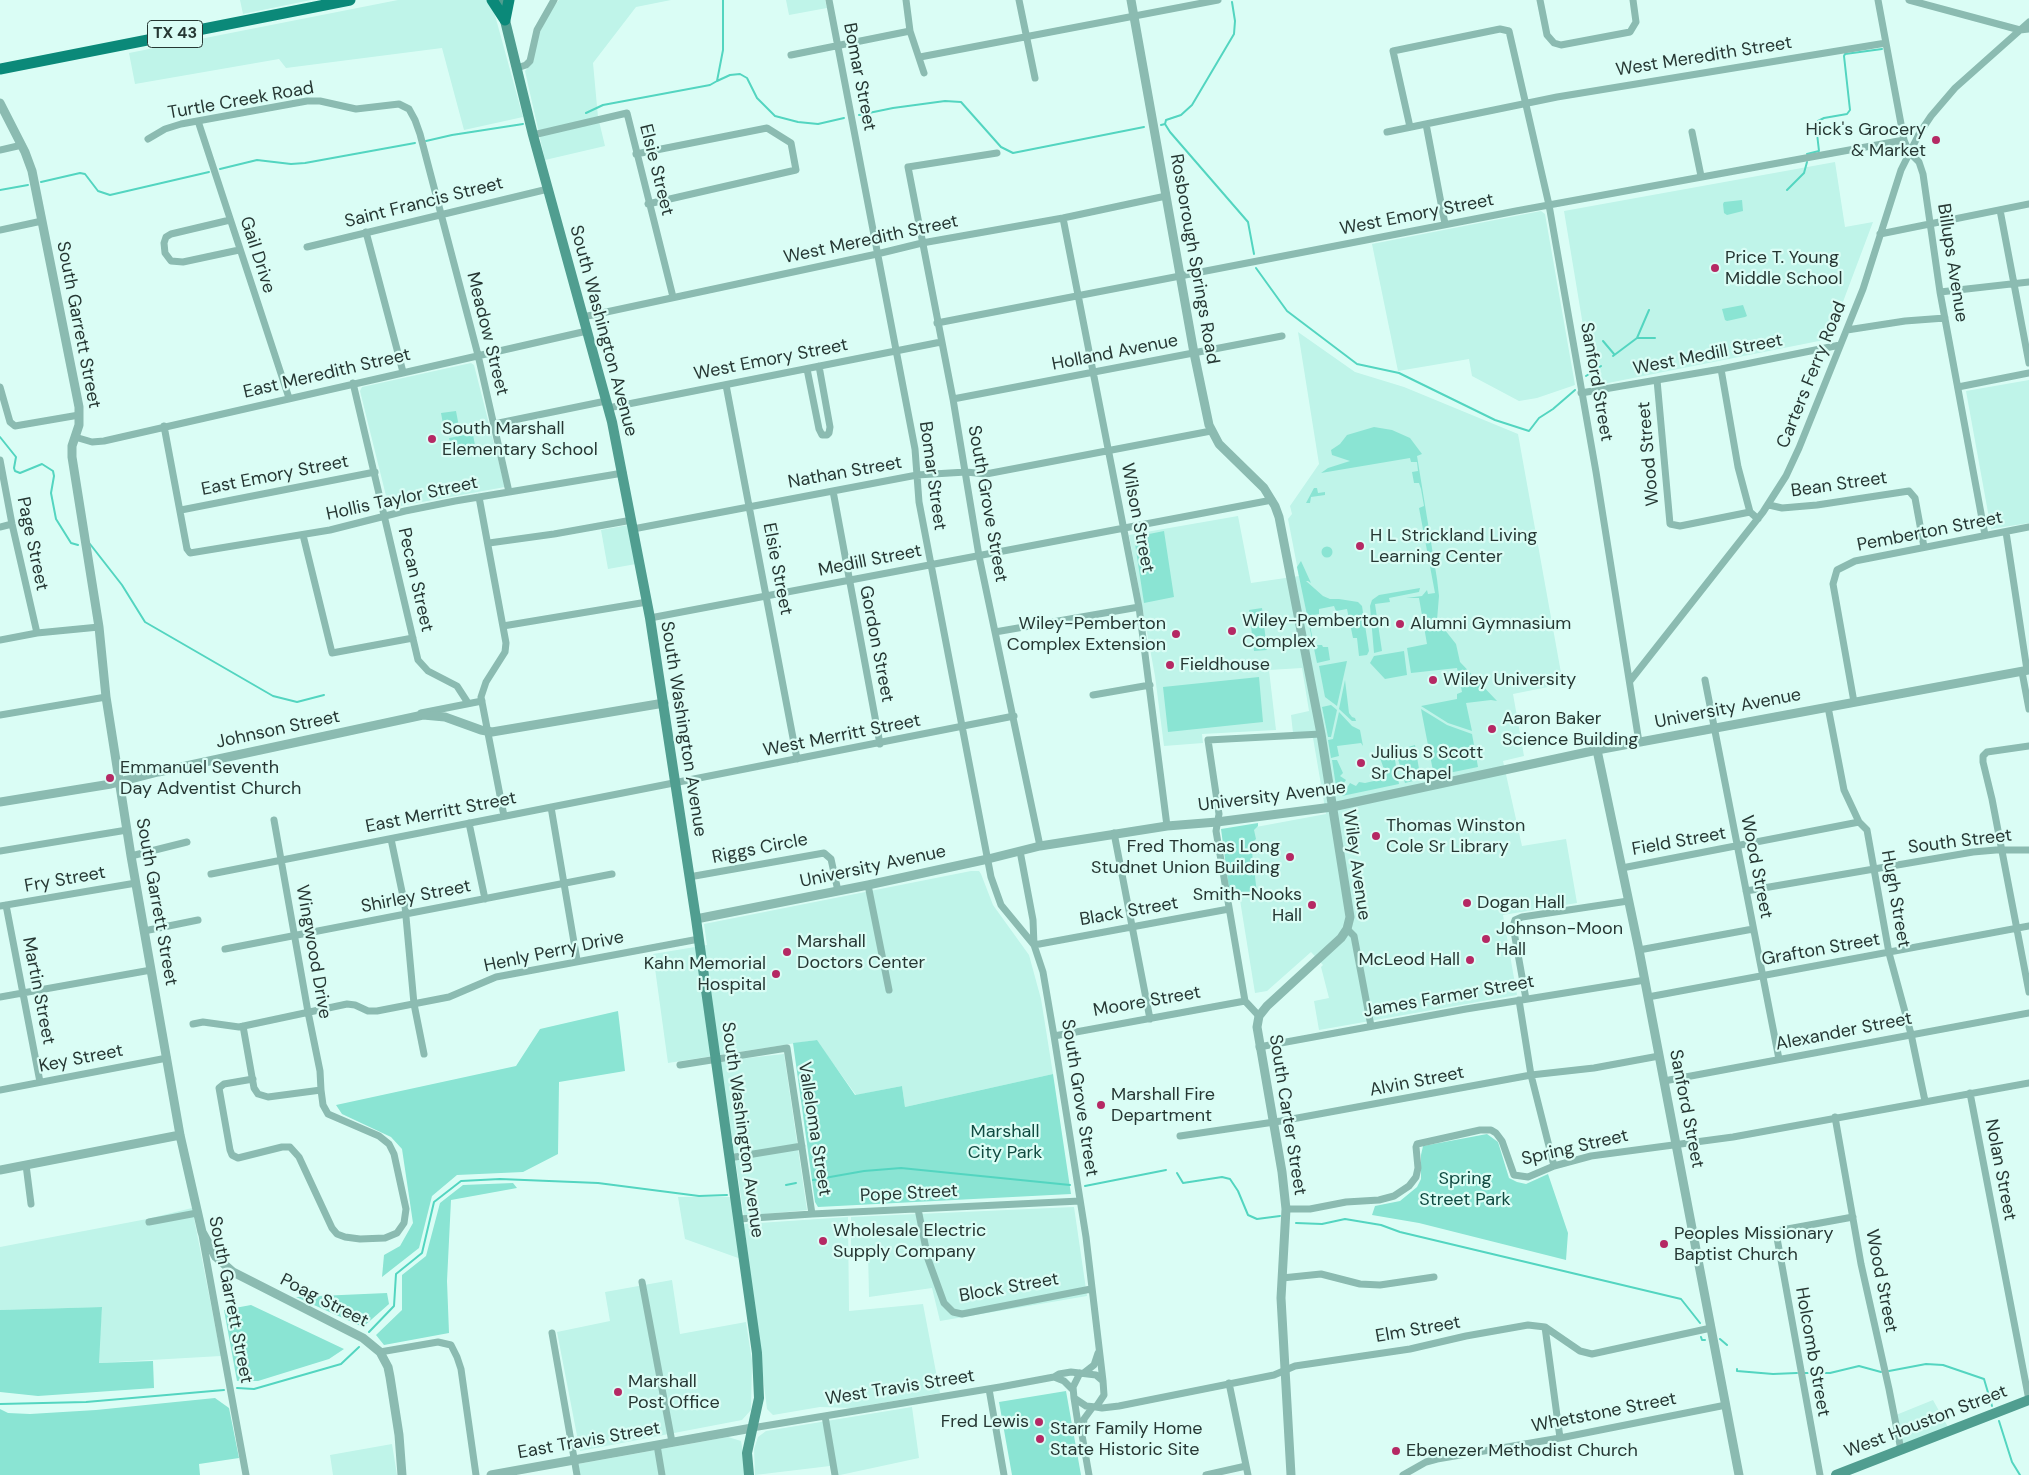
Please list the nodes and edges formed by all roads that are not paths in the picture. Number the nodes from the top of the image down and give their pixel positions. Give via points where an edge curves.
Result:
1 (350, 0) edge
2 (492, 0) edge
3 (500, 0) edge
4 (509, 0) edge
5 (554, 0) edge
6 (829, 0) edge
7 (906, 0) edge
8 (1019, 0) edge
9 (1131, 0) edge
10 (1218, 0) edge
11 (1540, 0) edge
12 (1633, 0) edge
13 (1878, 0) edge
14 (1909, 0) edge
15 (1133, 15) junction
16 (505, 20) junction
17 (2029, 22) edge
18 (2029, 29) edge
19 (2020, 30) junction
20 (910, 31) junction
21 (1027, 36) junction
22 (1886, 43) junction
23 (838, 46) junction
24 (791, 55) dead end
25 (920, 57) junction
26 (517, 68) junction
27 (0, 69) edge
28 (924, 73) dead end
29 (1035, 78) dead end
30 (0, 102) edge
31 (1527, 104) junction
32 (198, 121) junction
33 (1426, 124) junction
34 (1410, 128) junction
35 (1387, 132) dead end
36 (1692, 132) dead end
37 (534, 135) junction
38 (148, 138) dead end
39 (1904, 140) junction
40 (22, 145) junction
41 (0, 150) edge
42 (997, 152) dead end
43 (1909, 152) junction
44 (636, 154) junction
45 (1701, 176) junction
46 (548, 189) junction
47 (1166, 196) junction
48 (648, 204) junction
49 (2029, 204) edge
50 (1549, 205) junction
51 (2000, 210) junction
52 (441, 214) junction
53 (1064, 218) junction
54 (230, 220) junction
55 (42, 221) junction
56 (1931, 223) junction
57 (1445, 224) junction
58 (0, 230) edge
59 (366, 232) junction
60 (1880, 234) junction
61 (922, 243) junction
62 (307, 247) dead end
63 (239, 250) junction
64 (877, 254) junction
65 (1180, 275) junction
66 (2029, 282) edge
67 (2015, 284) junction
68 (1940, 292) junction
69 (1080, 294) junction
70 (673, 297) junction
71 (583, 317) junction
72 (1945, 318) junction
73 (937, 323) junction
74 (1847, 330) junction
75 (587, 331) junction
76 (1282, 336) dead end
77 (941, 342) junction
78 (1840, 344) junction
79 (896, 350) junction
80 (1194, 353) junction
81 (478, 355) junction
82 (2029, 363) edge
83 (819, 366) junction
84 (807, 369) junction
85 (1720, 369) junction
86 (403, 372) junction
87 (1094, 373) junction
88 (2029, 373) edge
89 (1657, 380) junction
90 (353, 383) junction
91 (726, 385) junction
92 (1958, 387) junction
93 (0, 388) edge
94 (1582, 393) junction
95 (289, 398) junction
96 (953, 399) junction
97 (607, 405) junction
98 (79, 415) junction
99 (494, 424) junction
100 (164, 426) junction
101 (1211, 431) junction
102 (75, 437) junction
103 (1109, 450) junction
104 (0, 460) edge
105 (375, 472) junction
106 (966, 472) junction
107 (623, 473) junction
108 (917, 475) junction
109 (833, 491) junction
110 (509, 492) junction
111 (479, 497) junction
112 (1272, 500) junction
113 (1769, 505) junction
114 (749, 507) junction
115 (181, 510) junction
116 (1750, 512) junction
117 (385, 516) junction
118 (1758, 519) junction
119 (12, 524) junction
120 (633, 525) junction
121 (0, 527) edge
122 (2029, 528) edge
123 (1123, 529) junction
124 (2006, 532) junction
125 (303, 534) junction
126 (1985, 535) junction
127 (489, 543) junction
128 (1924, 547) junction
129 (979, 556) junction
130 (931, 565) junction
131 (848, 580) junction
132 (767, 596) junction
133 (647, 602) junction
134 (1139, 607) junction
135 (650, 618) junction
136 (503, 626) junction
137 (99, 627) junction
138 (995, 632) junction
139 (37, 634) junction
140 (413, 638) junction
141 (0, 640) edge
142 (2026, 671) edge
143 (1705, 680) dead end
144 (1630, 681) junction
145 (1150, 686) junction
146 (1092, 694) dead end
147 (106, 697) junction
148 (482, 701) junction
149 (1854, 702) junction
150 (468, 703) junction
151 (664, 703) junction
152 (1828, 707) junction
153 (2029, 709) edge
154 (0, 715) edge
155 (414, 716) junction
156 (1014, 716) junction
157 (962, 728) junction
158 (1716, 728) junction
159 (488, 732) junction
160 (1320, 734) junction
161 (1639, 742) junction
162 (880, 744) junction
163 (2029, 746) edge
164 (1597, 750) junction
165 (797, 760) junction
166 (119, 781) junction
167 (676, 783) junction
168 (0, 802) edge
169 (551, 807) junction
170 (1332, 807) junction
171 (504, 816) junction
172 (274, 820) dead end
173 (1217, 822) junction
174 (1859, 822) junction
175 (469, 823) junction
176 (1167, 826) junction
177 (127, 830) junction
178 (1114, 833) junction
179 (391, 839) junction
180 (187, 842) dead end
181 (1040, 846) junction
182 (1737, 847) junction
183 (2003, 850) junction
184 (2029, 850) edge
185 (0, 851) edge
186 (1020, 851) junction
187 (131, 856) junction
188 (281, 859) junction
189 (988, 859) junction
190 (1622, 868) junction
191 (1875, 869) junction
192 (211, 874) dead end
193 (612, 874) dead end
194 (689, 877) junction
195 (136, 883) junction
196 (565, 883) junction
197 (868, 885) junction
198 (838, 891) junction
199 (1746, 892) junction
200 (485, 899) junction
201 (1628, 900) junction
202 (3, 906) edge
203 (1229, 909) junction
204 (405, 915) junction
205 (696, 919) junction
206 (198, 920) dead end
207 (1131, 926) junction
208 (2029, 926) edge
209 (2017, 928) junction
210 (1348, 929) junction
211 (144, 930) junction
212 (1753, 930) junction
213 (294, 936) junction
214 (699, 939) junction
215 (1034, 944) junction
216 (225, 949) dead end
217 (1639, 950) junction
218 (1889, 953) junction
219 (577, 960) junction
220 (151, 970) junction
221 (1763, 976) junction
222 (1645, 980) junction
223 (889, 990) dead end
224 (2029, 992) edge
225 (22, 993) junction
226 (0, 997) edge
227 (1648, 997) junction
228 (1522, 1000) junction
229 (1245, 1001) junction
230 (414, 1004) junction
231 (308, 1012) junction
232 (2029, 1013) edge
233 (1260, 1016) junction
234 (1150, 1019) junction
235 (193, 1024) dead end
236 (243, 1026) junction
237 (1371, 1026) junction
238 (1911, 1034) junction
239 (1054, 1036) junction
240 (1259, 1047) junction
241 (424, 1054) dead end
242 (1659, 1056) junction
243 (167, 1058) junction
244 (715, 1059) junction
245 (1779, 1059) junction
246 (680, 1065) dead end
247 (1531, 1075) junction
248 (253, 1079) junction
249 (1664, 1081) junction
250 (40, 1082) junction
251 (2029, 1083) edge
252 (0, 1090) edge
253 (321, 1090) junction
254 (1970, 1093) junction
255 (1925, 1101) junction
256 (1835, 1118) junction
257 (1274, 1122) junction
258 (180, 1135) junction
259 (1180, 1136) dead end
260 (1676, 1144) junction
261 (802, 1146) junction
262 (729, 1158) junction
263 (26, 1165) junction
264 (1554, 1166) junction
265 (0, 1170) edge
266 (1080, 1201) junction
267 (31, 1204) dead end
268 (918, 1209) junction
269 (1286, 1209) junction
270 (197, 1213) junction
271 (812, 1214) junction
272 (1853, 1217) junction
273 (739, 1220) junction
274 (149, 1222) dead end
275 (202, 1232) junction
276 (1434, 1277) dead end
277 (1282, 1278) junction
278 (642, 1282) dead end
279 (1092, 1289) junction
280 (1545, 1327) junction
281 (1710, 1328) junction
282 (552, 1333) dead end
283 (380, 1352) junction
284 (1098, 1353) junction
285 (1284, 1371) junction
286 (1082, 1373) junction
287 (1054, 1377) junction
288 (1103, 1381) junction
289 (1229, 1384) junction
290 (989, 1389) junction
291 (1072, 1389) junction
292 (1104, 1391) junction
293 (1074, 1398) junction
294 (2029, 1400) edge
295 (1124, 1404) junction
296 (1726, 1405) junction
297 (1094, 1407) junction
298 (825, 1416) junction
299 (752, 1428) junction
300 (1082, 1435) junction
301 (1560, 1438) junction
302 (672, 1442) junction
303 (657, 1445) junction
304 (1901, 1450) junction
305 (574, 1460) junction
306 (1246, 1466) junction
307 (246, 1475) edge
308 (402, 1475) edge
309 (476, 1475) edge
310 (493, 1475) edge
311 (577, 1475) edge
312 (662, 1475) edge
313 (749, 1475) edge
314 (835, 1475) edge
315 (1004, 1475) edge
316 (1089, 1475) edge
317 (1206, 1475) edge
318 (1248, 1475) edge
319 (1291, 1475) edge
320 (1403, 1475) edge
321 (1739, 1475) edge
322 (1820, 1475) edge
323 (1836, 1475) edge

1 - 27 main road, TX 43
2 - 16 main road
3 - 16 main road, South Washington Avenue
4 - 16 main road
5 - 26 street via 537,30 530,61
6 - 23 street, Bomar Street
7 - 20 street
8 - 21 street
9 - 15 street, Rosborough Springs Road
10 - 15 street
11 - 12 street via 1547,35 1561,45 1630,32 1636,22
13 - 22 street, Billups Avenue
14 - 19 street
15 - 21 street
15 - 47 street, Rosborough Springs Road
16 - 26 main road, South Washington Avenue
17 - 19 street, Carters Ferry Road
18 - 19 street
19 - 43 street, Carters Ferry Road via 1947,97 1928,120
20 - 23 street
20 - 25 street
21 - 25 street
21 - 29 street
22 - 31 street, West Meredith Street
22 - 39 street, Billups Avenue
23 - 24 street
23 - 64 street, Bomar Street
25 - 28 street
26 - 37 main road, South Washington Avenue
30 - 40 street, South Garrett Street
31 - 33 street, West Meredith Street
31 - 34 street, Sanford Street via 1509,31 1500,29 1393,51
31 - 50 street, Sanford Street
32 - 38 street, Turtle Creek Road via 172,126
32 - 52 street, Turtle Creek Road via 307,101 356,109 399,104 409,109 418,126
32 - 54 street, Gail Drive
33 - 34 street, West Meredith Street
33 - 57 street
34 - 35 street, West Meredith Street
36 - 45 street
37 - 44 street, Elsie Street via 627,113
37 - 46 main road, South Washington Avenue
39 - 43 street, Billups Avenue
39 - 45 street, West Emory Street
40 - 41 street
40 - 55 street, South Garrett Street via 32,171
42 - 61 street, South Grove Street via 908,167
43 - 56 street, Billups Avenue via 1922,168
43 - 60 street, Carters Ferry Road
44 - 48 street, Elsie Street
44 - 48 street via 767,128 791,143 796,170
45 - 50 street, West Emory Street
46 - 52 street, Saint Francis Street
46 - 71 main road, South Washington Avenue
47 - 53 street, West Meredith Street
47 - 65 street, Rosborough Springs Road
48 - 70 street, Elsie Street
49 - 51 street
50 - 57 street, West Emory Street
50 - 94 street, Sanford Street
51 - 56 street
51 - 67 street
52 - 59 street, Saint Francis Street
52 - 81 street, Meadow Street
53 - 61 street, West Meredith Street
53 - 69 street, Wilson Street
54 - 63 street, Gail Drive
54 - 63 street via 171,234 164,243 165,253 172,261 183,262
55 - 58 street
55 - 98 street, South Garrett Street
56 - 60 street
56 - 68 street, Billups Avenue
57 - 65 street, West Emory Street
59 - 62 street, Saint Francis Street
59 - 86 street
60 - 74 street, Carters Ferry Road
61 - 64 street, West Meredith Street
61 - 73 street, South Grove Street
63 - 95 street, Gail Drive
64 - 70 street, West Meredith Street
64 - 79 street, Bomar Street
65 - 69 street, West Emory Street
65 - 80 street, Rosborough Springs Road
66 - 67 street
67 - 68 street
67 - 82 street
68 - 72 street, Billups Avenue
69 - 73 street, West Emory Street
69 - 87 street, Wilson Street
70 - 71 street, West Meredith Street
71 - 75 main road, South Washington Avenue
72 - 74 street
72 - 92 street, Billups Avenue
73 - 77 street, South Grove Street
74 - 78 street, Carters Ferry Road
75 - 81 street, East Meredith Street
75 - 97 main road, South Washington Avenue
76 - 80 street, Holland Avenue
77 - 79 street, West Emory Street
77 - 96 street, South Grove Street
78 - 85 street, West Medill Street
78 - 113 street, Carters Ferry Road via 1799,448
79 - 83 street, West Emory Street
79 - 108 street, Bomar Street
80 - 87 street, Holland Avenue
80 - 101 street, Rosborough Springs Road
81 - 86 street, East Meredith Street
81 - 99 street, Meadow Street
83 - 84 street, West Emory Street
83 - 84 street via 830,427 826,435 819,430
84 - 91 street, West Emory Street
85 - 89 street, West Medill Street
85 - 116 street via 1738,467
86 - 90 street, East Meredith Street
87 - 96 street, Holland Avenue
87 - 103 street, Wilson Street
88 - 92 street
89 - 94 street, West Medill Street
89 - 116 street, Wood Street via 1672,525
90 - 95 street, East Meredith Street
90 - 105 street, Pecan Street
91 - 97 street, West Emory Street
91 - 114 street, Elsie Street
92 - 126 street, Billups Avenue
93 - 98 street via 10,422 15,426
94 - 144 street, Sanford Street
95 - 100 street, East Meredith Street
96 - 106 street, South Grove Street
97 - 99 street
97 - 107 main road, South Washington Avenue
98 - 102 street, South Garrett Street
99 - 110 street, Meadow Street
100 - 102 street, East Meredith Street via 97,442
100 - 115 street
101 - 103 street, Nathan Street
101 - 112 street, Rosborough Springs Road via 1219,444 1255,478
102 - 137 street, South Garrett Street via 72,463
103 - 106 street, Nathan Street via 986,474
103 - 123 street, Wilson Street
104 - 119 street, Page Street
105 - 115 street, East Emory Street
105 - 117 street, Pecan Street
106 - 108 street, Nathan Street
106 - 129 street, South Grove Street
107 - 110 street, Hollis Taylor Street
107 - 120 main road, South Washington Avenue
108 - 109 street, Nathan Street
108 - 130 street, Bomar Street
109 - 114 street, Nathan Street
109 - 131 street, Gordon Street
110 - 111 street, Hollis Taylor Street
111 - 117 street, Hollis Taylor Street
111 - 127 street
112 - 123 street, Medill Street
112 - 160 street, Wiley Avenue via 1284,539
113 - 118 street, Carters Ferry Road
113 - 128 street, Bean Street via 1779,508 1817,506 1906,490 1913,493
114 - 120 street, Nathan Street
114 - 132 street, Elsie Street
115 - 125 street, Hollis Taylor Street via 188,552
116 - 118 street
117 - 125 street, Hollis Taylor Street
117 - 140 street, Pecan Street
118 - 144 street, Carters Ferry Road
119 - 121 street
119 - 139 street, Page Street
120 - 127 street, Nathan Street
120 - 133 main road, South Washington Avenue
122 - 124 street, Pemberton Street
123 - 129 street, Medill Street
123 - 134 street, Wilson Street
124 - 126 street, Pemberton Street
124 - 142 street
125 - 140 street via 332,653
126 - 128 street, Pemberton Street
127 - 136 street
128 - 149 street, Pemberton Street via 1855,561 1838,570 1833,584
129 - 130 street, Medill Street
129 - 138 street, South Grove Street
130 - 131 street, Medill Street
130 - 157 street, Bomar Street
131 - 132 street, Medill Street
131 - 162 street, Gordon Street
132 - 135 street, Medill Street
132 - 165 street, Elsie Street
133 - 135 main road, South Washington Avenue
133 - 136 street
134 - 138 street
134 - 145 street, Wilson Street
135 - 151 main road, South Washington Avenue
136 - 148 street via 505,652 484,686
137 - 139 street
137 - 147 street, South Garrett Street
138 - 156 street, South Grove Street
139 - 141 street
140 - 150 street, Pecan Street via 418,660 423,666 458,686
142 - 149 street, University Avenue
142 - 153 street
143 - 158 street, Wood Street
144 - 161 street, Sanford Street
145 - 146 street
145 - 176 street, Wilson Street
147 - 154 street
147 - 166 street, South Garrett Street
148 - 150 street, Johnson Street
148 - 159 street
149 - 152 street, University Avenue
150 - 155 street, Johnson Street
151 - 159 street, Johnson Street
151 - 167 main road, South Washington Avenue
152 - 158 street, University Avenue
152 - 174 street, Hugh Street via 1844,790
155 - 159 street, Johnson Street via 440,716
155 - 166 street, Johnson Street
156 - 157 street, West Merritt Street
156 - 181 street, South Grove Street
157 - 162 street, West Merritt Street
157 - 189 street, Bomar Street
158 - 161 street, University Avenue
158 - 182 street, Wood Street
159 - 171 street
160 - 170 street, Wiley Avenue
160 - 173 street via 1208,740 1219,814
161 - 164 street, University Avenue
162 - 165 street, West Merritt Street
163 - 183 street via 1988,752 1983,756
164 - 170 street, University Avenue
164 - 190 street, Sanford Street
165 - 167 street, West Merritt Street
166 - 168 street, Johnson Street
166 - 177 street, South Garrett Street
167 - 169 street, East Merritt Street
167 - 194 main road, South Washington Avenue
169 - 171 street, East Merritt Street
169 - 196 street
170 - 173 street, University Avenue
170 - 210 street, Wiley Avenue via 1350,917
171 - 175 street, East Merritt Street
172 - 188 street, Wingwood Drive
173 - 176 street, University Avenue
173 - 203 street
174 - 182 street, Field Street
174 - 191 street, Hugh Street via 1867,830
175 - 179 street, East Merritt Street
175 - 200 street
176 - 178 street, University Avenue
177 - 185 street
177 - 187 street, South Garrett Street
178 - 181 street, University Avenue
178 - 207 street
179 - 188 street, East Merritt Street
179 - 204 street
180 - 187 street
181 - 186 street, University Avenue
182 - 190 street, Field Street
182 - 199 street, Wood Street
183 - 184 street, South Street
183 - 191 street, South Street
183 - 209 street
186 - 189 street, University Avenue
186 - 215 street, South Grove Street via 1033,920
187 - 195 street, South Garrett Street
188 - 192 street, East Merritt Street
188 - 213 street, Wingwood Drive
189 - 197 street, University Avenue
189 - 215 street, Bomar Street via 1001,905
190 - 201 street, Sanford Street
191 - 199 street, South Street
191 - 218 street, Hugh Street
193 - 196 street, Shirley Street
194 - 198 street, Riggs Circle via 824,853 831,859
194 - 205 main road, South Washington Avenue
195 - 202 street, Fry Street
195 - 211 street, South Garrett Street
196 - 200 street, Shirley Street
196 - 219 street
197 - 198 street, University Avenue
197 - 223 street
198 - 205 street, University Avenue
199 - 212 street, Wood Street
200 - 204 street, Shirley Street
201 - 217 street, Sanford Street
201 - 228 street via 1515,920 1513,926
202 - 225 street, Martin Street
203 - 207 street, Black Street
203 - 229 street
204 - 213 street, Shirley Street
204 - 230 street
205 - 214 main road, South Washington Avenue
206 - 211 street
207 - 215 street, Black Street
207 - 234 street
208 - 209 street, Grafton Street
209 - 218 street, Grafton Street
209 - 224 street
210 - 233 street via 1266,1006
210 - 237 street, Wiley Avenue via 1354,936
211 - 220 street, South Garrett Street
212 - 217 street
212 - 221 street, Wood Street
213 - 216 street, Shirley Street
213 - 231 street, Wingwood Drive
214 - 219 street, Henly Perry Drive
214 - 244 main road, South Washington Avenue
215 - 239 street, South Grove Street
217 - 222 street, Sanford Street
218 - 221 street, Grafton Street
218 - 238 street, Hugh Street
219 - 230 street, Henly Perry Drive via 496,976 454,995
220 - 225 street
220 - 243 street, South Garrett Street
221 - 227 street, Grafton Street
221 - 245 street, Wood Street
222 - 227 street, Sanford Street
222 - 228 street, James Farmer Street
225 - 226 street
225 - 250 street, Martin Street
227 - 242 street, Sanford Street
228 - 237 street, James Farmer Street
228 - 247 street
229 - 233 street, South Carter Street
229 - 234 street, Moore Street
230 - 231 street, Henly Perry Drive via 372,1012 347,1004
230 - 241 street
231 - 236 street, Henly Perry Drive
231 - 253 street, Wingwood Drive
232 - 238 street, Alexander Street
233 - 240 street, South Carter Street via 1256,1027
234 - 239 street, Moore Street
235 - 236 street, Henly Perry Drive
236 - 248 street
237 - 240 street, James Farmer Street
238 - 245 street, Alexander Street
238 - 255 street, Hugh Street
239 - 266 street, South Grove Street
240 - 257 street, South Carter Street
242 - 247 street, Alvin Street
242 - 249 street, Sanford Street
243 - 250 street, Key Street
243 - 258 street, South Garrett Street
244 - 246 street
244 - 261 street, Valleloma Street via 787,1048
244 - 262 main road, South Washington Avenue
245 - 249 street, Alexander Street
247 - 257 street, Alvin Street
247 - 264 street
248 - 253 street via 256,1092 264,1097
248 - 253 street, Wingwood Drive via 224,1084 219,1088 232,1155 238,1158 290,1147 299,1157 336,1233 352,1239 394,1235 404,1223 406,1208 393,1150 379,1136 328,1114
249 - 260 street, Sanford Street
250 - 252 street, Key Street
251 - 254 street, Spring Street
254 - 255 street, Spring Street
254 - 294 street, Nolan Street
255 - 256 street, Spring Street
256 - 260 street, Spring Street
256 - 272 street, Wood Street
257 - 259 street, Alvin Street
257 - 269 street, South Carter Street
258 - 263 street
258 - 270 street, South Garrett Street
260 - 264 street, Spring Street via 1591,1156
260 - 281 street, Sanford Street
261 - 262 street
261 - 271 street, Valleloma Street
262 - 273 main road, South Washington Avenue
263 - 265 street
263 - 267 street
264 - 269 street, Spring Street via 1528,1177 1514,1175 1499,1136 1491,1130 1480,1130 1418,1144 1416,1177 1394,1196 1310,1209
266 - 268 street, Pope Street
266 - 279 street, South Grove Street
268 - 271 street, Pope Street
268 - 279 street, Block Street via 928,1259 944,1303 953,1312 962,1314
269 - 277 street, South Carter Street
270 - 274 street
270 - 275 street, South Garrett Street
271 - 273 street, Pope Street
272 - 304 street, Wood Street
272 - 322 street, Holcomb Street via 1782,1230 1777,1242
273 - 299 main road, South Washington Avenue via 759,1373 759,1398
275 - 283 street, Poag Street via 216,1256 233,1272 363,1338
275 - 307 street, South Garrett Street
276 - 277 street via 1380,1285 1360,1284 1321,1274
277 - 285 street, South Carter Street
278 - 302 street
279 - 284 street, South Grove Street
280 - 281 street via 1580,1351 1592,1354
280 - 285 street, Elm Street via 1522,1326 1410,1349 1295,1366
280 - 301 street
281 - 296 street, Sanford Street
282 - 305 street
283 - 308 street via 390,1377
283 - 309 street, Poag Street via 438,1342 451,1345 461,1369
284 - 286 street via 1094,1365
284 - 288 street, South Grove Street
285 - 289 street, Elm Street
285 - 319 street, South Carter Street
286 - 287 street, West Travis Street via 1071,1372
286 - 288 street via 1096,1375
286 - 291 street
287 - 290 street, West Travis Street
287 - 291 street
288 - 292 street
289 - 295 street, Elm Street
289 - 306 street
290 - 298 street, West Travis Street
290 - 315 street
291 - 293 street
292 - 295 street via 1110,1402
292 - 297 street via 1102,1399
293 - 297 street via 1083,1405
293 - 300 street
294 - 304 main road, West Houston Street
295 - 297 street, Elm Street
296 - 301 street, Whetstone Street
296 - 321 street, Sanford Street
297 - 300 street via 1084,1419
298 - 299 street, West Travis Street
298 - 314 street
299 - 302 street, East Travis Street
299 - 313 main road, South Washington Avenue
300 - 316 street
301 - 320 street, Whetstone Street via 1437,1459
302 - 303 street, East Travis Street
303 - 305 street, East Travis Street
303 - 312 street
304 - 323 main road, West Houston Street
305 - 310 street, East Travis Street
305 - 311 street
306 - 317 street
306 - 318 street

